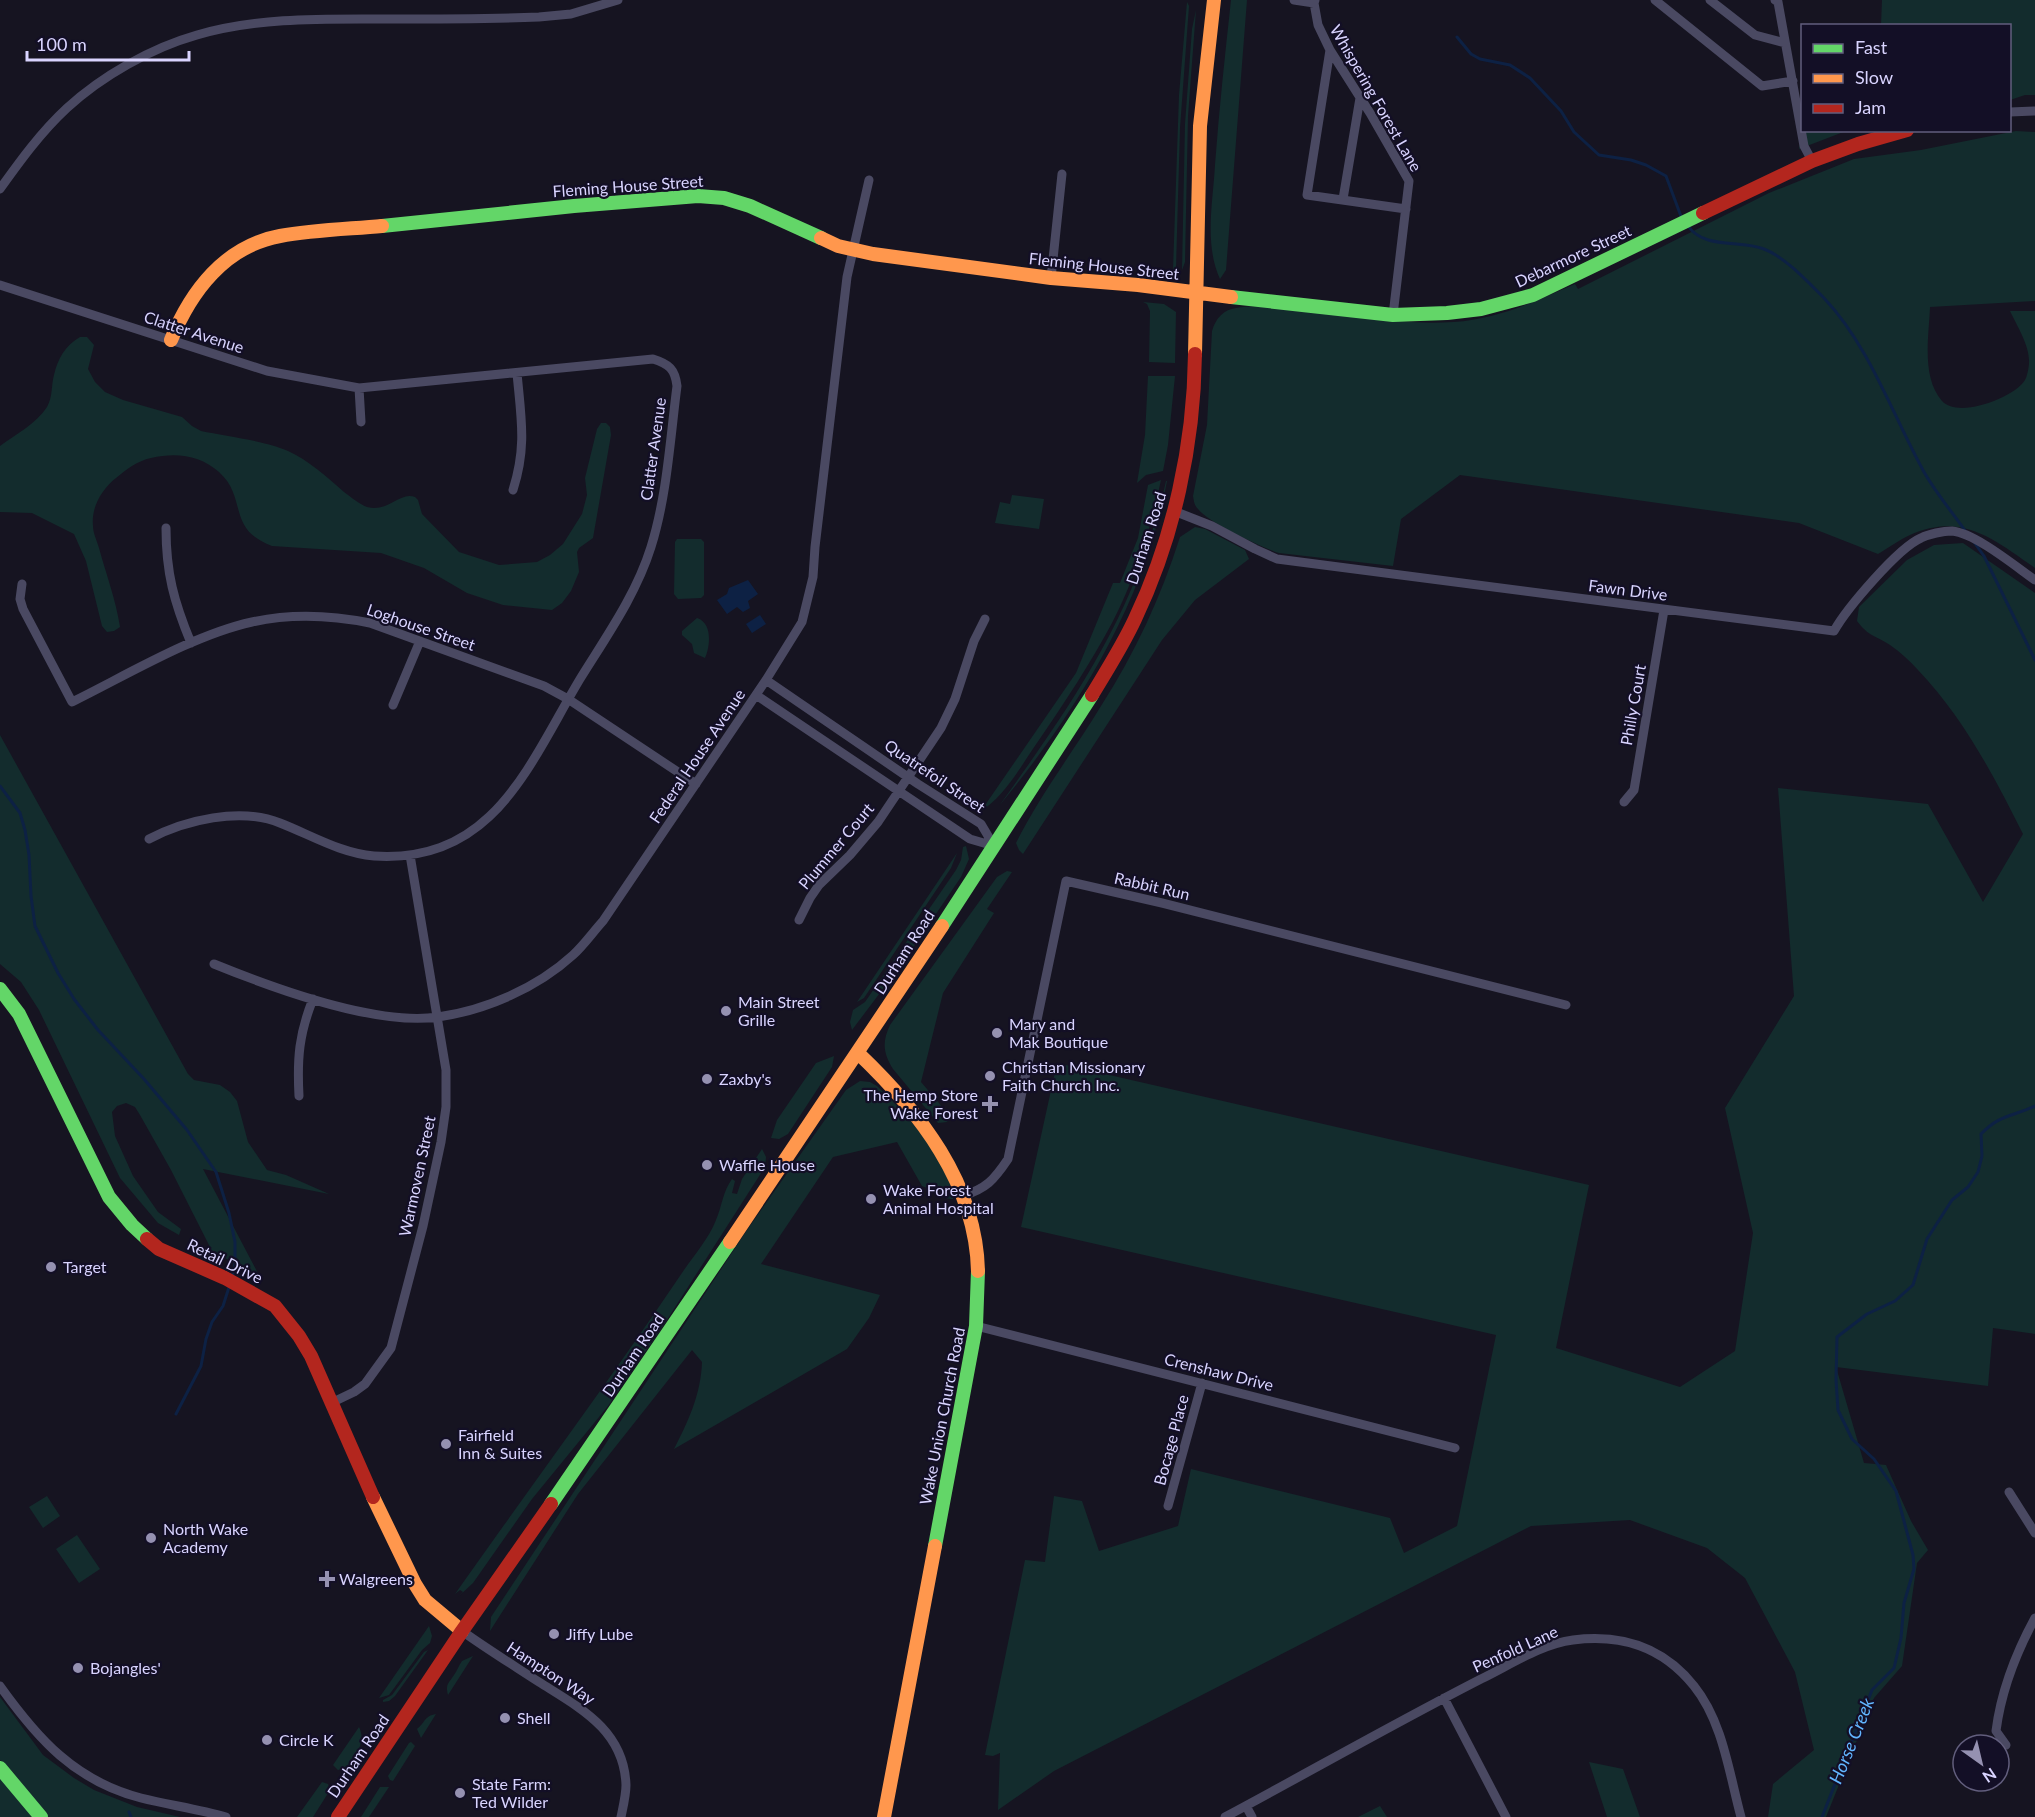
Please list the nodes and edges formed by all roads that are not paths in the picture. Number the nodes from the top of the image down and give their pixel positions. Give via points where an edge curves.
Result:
1 (618, 0) edge
2 (1214, 0) edge
3 (1294, 0) edge
4 (1655, 0) edge
5 (1710, 0) edge
6 (1775, 0) edge
7 (1315, 2) edge
8 (1785, 43) junction
9 (1330, 50) junction
10 (1793, 81) junction
11 (1360, 98) junction
12 (2035, 111) edge
13 (2011, 112) edge
14 (1801, 128) edge
15 (1802, 132) edge
16 (1900, 132) edge
17 (1812, 161) junction
18 (1062, 174) dead end
19 (868, 180) dead end
20 (0, 189) edge
21 (1343, 199) junction
22 (1406, 209) junction
23 (854, 251) junction
24 (1051, 278) junction
25 (0, 285) edge
26 (1197, 293) junction
27 (1393, 315) junction
28 (171, 340) junction
29 (517, 373) junction
30 (359, 388) junction
31 (361, 422) dead end
32 (513, 490) dead end
33 (1174, 511) junction
34 (166, 528) dead end
35 (2035, 580) edge
36 (22, 584) dead end
37 (1664, 610) junction
38 (985, 619) dead end
39 (420, 641) junction
40 (190, 644) junction
41 (766, 680) junction
42 (756, 695) junction
43 (568, 699) junction
44 (393, 705) dead end
45 (910, 777) junction
46 (696, 784) junction
47 (899, 792) junction
48 (1624, 802) dead end
49 (149, 839) dead end
50 (994, 846) junction
51 (410, 855) junction
52 (800, 920) dead end
53 (214, 964) dead end
54 (0, 989) edge
55 (313, 999) junction
56 (1566, 1005) dead end
57 (438, 1017) junction
58 (858, 1053) junction
59 (299, 1096) dead end
60 (962, 1196) junction
61 (975, 1326) junction
62 (1202, 1383) junction
63 (331, 1403) junction
64 (1455, 1448) dead end
65 (2009, 1492) dead end
66 (1168, 1506) dead end
67 (2035, 1533) edge
68 (2035, 1618) edge
69 (462, 1631) junction
70 (0, 1686) edge
71 (1444, 1698) junction
72 (1997, 1733) edge
73 (0, 1768) edge
74 (1246, 1806) junction
75 (41, 1817) edge
76 (226, 1817) edge
77 (338, 1817) edge
78 (621, 1817) edge
79 (884, 1817) edge
80 (1226, 1817) edge
81 (1252, 1817) edge
82 (1506, 1817) edge
83 (1741, 1817) edge

1 - 20 street via 571,14 538,17 270,21 197,35 121,68 67,108 28,150
2 - 26 main road, Durham Road via 1200,126
3 - 7 street
4 - 10 street via 1762,86
5 - 8 street via 1755,35
6 - 8 street
7 - 9 street, Whispering Forest Lane via 1318,25
8 - 10 street
9 - 11 street, Whispering Forest Lane
9 - 21 street via 1307,195
10 - 14 street
11 - 21 street
11 - 22 street, Whispering Forest Lane via 1409,181
12 - 13 street
15 - 17 street
16 - 17 main road, Debarmore Street
17 - 27 main road, Debarmore Street via 1533,295 1465,312
18 - 24 street
19 - 23 street, Federal House Avenue
21 - 22 street
22 - 27 street, Whispering Forest Lane
23 - 24 main road, Fleming House Street
23 - 28 main road, Fleming House Street via 750,206 698,196 300,233 257,243 220,265 182,311
23 - 41 street, Federal House Avenue via 847,277 813,578 802,622
24 - 26 main road, Fleming House Street
25 - 28 street, Clatter Avenue
26 - 27 main road, Debarmore Street
26 - 33 main road, Durham Road via 1191,428
28 - 30 street, Clatter Avenue via 267,371
29 - 30 street, Clatter Avenue
29 - 32 street via 524,442
29 - 43 street, Clatter Avenue via 653,359 672,368 676,376 666,478 642,573
30 - 31 street
33 - 37 street, Fawn Drive via 1277,559
33 - 50 main road, Durham Road via 1150,585 1115,658
34 - 40 street via 168,578
35 - 37 street, Fawn Drive via 1968,535 1952,531 1920,538 1906,549 1845,613 1834,631
36 - 40 street, Loghouse Street via 23,609 72,702
37 - 48 street, Philly Court via 1634,790
38 - 45 street, Plummer Court via 942,728
39 - 40 street, Loghouse Street via 370,623 303,616 253,621
39 - 43 street, Loghouse Street via 544,686
39 - 44 street
41 - 42 street, Federal House Avenue
41 - 45 street, Quatrefoil Street
42 - 46 street, Federal House Avenue
42 - 47 street, Quatrefoil Street
43 - 46 street, Loghouse Street
43 - 51 street, Clatter Avenue via 516,788 492,815 454,841
45 - 47 street, Plummer Court
45 - 50 street, Quatrefoil Street via 981,824
46 - 57 street, Federal House Avenue via 603,921 574,955 535,984 482,1006
47 - 50 street, Quatrefoil Street via 970,839
47 - 52 street, Plummer Court via 850,855 819,885
49 - 51 street, Clatter Avenue via 196,820 255,818 278,822 334,847 373,856
50 - 58 main road, Durham Road
51 - 57 street, Warmoven Street
53 - 55 street, Federal House Avenue
54 - 63 main road, Retail Drive via 19,1014 109,1197 159,1249 244,1286 275,1306 311,1356
55 - 57 street, Federal House Avenue via 369,1013
55 - 59 street via 303,1024 297,1064
56 - 60 street, Rabbit Run via 1066,881 1008,1159 996,1178 980,1191
57 - 63 street, Warmoven Street via 446,1070 446,1107 423,1226 391,1348 365,1384
58 - 60 main road, Wake Union Church Road via 886,1078 916,1114 950,1167
58 - 69 main road, Durham Road
60 - 61 main road, Wake Union Church Road via 976,1250
61 - 62 street, Crenshaw Drive
61 - 79 main road, Wake Union Church Road
62 - 64 street, Crenshaw Drive
62 - 66 street, Bocage Place
63 - 69 main road, Retail Drive via 415,1584 432,1606
65 - 67 street
68 - 72 street via 1999,1707
69 - 77 main road, Durham Road
69 - 78 street, Hampton Way via 580,1707 604,1729 618,1750 624,1772
70 - 76 street via 28,1725 90,1777 124,1793
71 - 74 street, Penfold Lane
71 - 82 street
71 - 83 street, Penfold Lane via 1544,1648 1570,1640 1602,1638 1641,1646 1674,1665 1704,1700 1716,1726
73 - 75 main road
74 - 80 street, Penfold Lane
74 - 81 street

